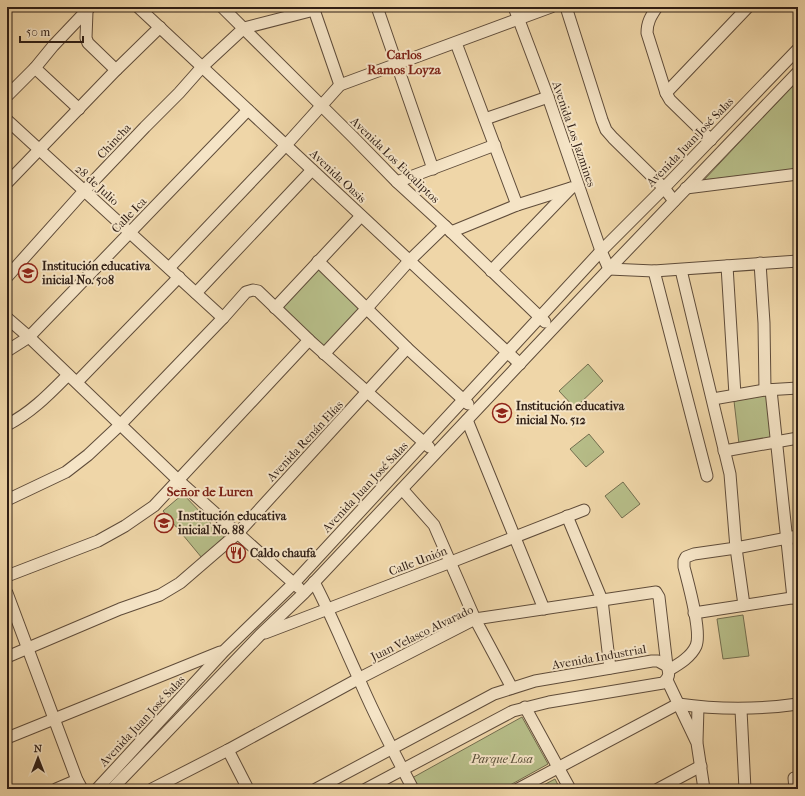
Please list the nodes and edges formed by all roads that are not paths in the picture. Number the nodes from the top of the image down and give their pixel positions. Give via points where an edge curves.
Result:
1 (138, 7) edge
2 (222, 7) edge
3 (377, 7) edge
4 (514, 7) edge
5 (551, 7) edge
6 (566, 7) edge
7 (657, 7) edge
8 (748, 7) edge
9 (313, 8) edge
10 (88, 9) edge
11 (518, 20) junction
12 (160, 27) junction
13 (244, 28) junction
14 (456, 43) junction
15 (798, 49) edge
16 (396, 63) junction
17 (202, 67) junction
18 (35, 68) junction
19 (116, 70) junction
20 (798, 72) edge
21 (340, 85) junction
22 (666, 93) junction
23 (7, 96) edge
24 (548, 97) junction
25 (321, 105) junction
26 (79, 108) junction
27 (248, 110) junction
28 (485, 119) junction
29 (7, 120) edge
30 (711, 140) junction
31 (286, 145) junction
32 (495, 145) junction
33 (39, 149) junction
34 (433, 169) junction
35 (312, 170) junction
36 (798, 174) edge
37 (397, 182) junction
38 (7, 184) edge
39 (574, 185) junction
40 (664, 188) junction
41 (686, 188) junction
42 (84, 191) junction
43 (674, 201) junction
44 (517, 205) junction
45 (361, 216) junction
46 (448, 229) junction
47 (130, 233) junction
48 (601, 252) junction
49 (318, 261) junction
50 (409, 261) junction
51 (798, 261) edge
52 (760, 263) junction
53 (726, 266) junction
54 (169, 268) junction
55 (609, 269) junction
56 (681, 270) junction
57 (491, 271) junction
58 (654, 271) junction
59 (7, 277) edge
60 (179, 277) junction
61 (196, 293) junction
62 (275, 308) junction
63 (368, 308) junction
64 (7, 318) edge
65 (223, 318) junction
66 (540, 318) junction
67 (552, 329) junction
68 (29, 337) junction
69 (309, 340) junction
70 (407, 348) junction
71 (7, 351) edge
72 (508, 352) junction
73 (324, 354) junction
74 (520, 364) junction
75 (72, 379) junction
76 (798, 388) edge
77 (768, 390) junction
78 (367, 393) junction
79 (735, 396) junction
80 (713, 399) junction
81 (464, 400) junction
82 (475, 411) junction
83 (467, 420) junction
84 (7, 425) edge
85 (120, 425) junction
86 (798, 438) edge
87 (424, 442) junction
88 (775, 442) junction
89 (724, 451) junction
90 (436, 453) junction
91 (707, 476) dead end
92 (178, 480) junction
93 (402, 489) junction
94 (7, 500) edge
95 (584, 510) dead end
96 (567, 516) junction
97 (238, 533) junction
98 (798, 536) edge
99 (515, 537) junction
100 (786, 538) junction
101 (736, 548) junction
102 (451, 562) junction
103 (7, 576) edge
104 (314, 582) junction
105 (294, 583) junction
106 (304, 592) junction
107 (7, 593) edge
108 (796, 598) edge
109 (602, 600) junction
110 (744, 605) junction
111 (328, 608) junction
112 (544, 609) junction
113 (694, 613) junction
114 (475, 619) junction
115 (260, 635) junction
116 (28, 649) junction
117 (224, 651) junction
118 (7, 657) edge
119 (610, 668) junction
120 (668, 672) junction
121 (358, 679) junction
122 (512, 688) junction
123 (678, 704) junction
124 (798, 704) edge
125 (525, 707) junction
126 (698, 707) junction
127 (741, 710) junction
128 (54, 719) junction
129 (154, 727) junction
130 (163, 735) junction
131 (7, 738) edge
132 (697, 744) junction
133 (391, 749) junction
134 (228, 750) junction
135 (701, 766) junction
136 (558, 768) junction
137 (403, 770) junction
138 (798, 778) edge
139 (79, 785) edge
140 (56, 789) edge
141 (97, 789) edge
142 (112, 789) edge
143 (152, 789) edge
144 (248, 789) edge
145 (316, 789) edge
146 (366, 789) edge
147 (413, 789) edge
148 (518, 789) edge
149 (570, 789) edge
150 (658, 789) edge
151 (704, 789) edge
152 (745, 789) edge
153 (795, 789) edge

1 - 12 street, Avenida Oasis
2 - 13 street, Avenida Los Eucaliptos
3 - 16 street
4 - 11 street, Avenida Los Jazmines
5 - 11 street
6 - 40 street via 606,130
7 - 22 street via 650,18 647,33
8 - 22 street
9 - 13 street
9 - 21 street
10 - 18 street
10 - 19 street via 88,43
11 - 14 street
11 - 24 street, Avenida Los Jazmines
12 - 17 street, Avenida Oasis
12 - 19 street
13 - 17 street, Chincha
13 - 25 street, Avenida Los Eucaliptos
14 - 16 street
14 - 28 street
15 - 30 street, Avenida Juan José Salas
16 - 21 street
16 - 34 street
17 - 27 street, Avenida Oasis
17 - 42 street, Chincha
18 - 23 street
18 - 26 street
19 - 26 street
20 - 41 street
21 - 25 street
22 - 30 street
24 - 28 street
24 - 39 street, Avenida Los Jazmines
25 - 31 street
25 - 37 street, Avenida Los Eucaliptos
26 - 33 street
27 - 31 street, Avenida Oasis
27 - 47 street, Calle Ica
28 - 32 street
29 - 33 street, 28 de Julio
30 - 40 street, Avenida Juan José Salas
31 - 35 street, Avenida Oasis
31 - 54 street
32 - 34 street
32 - 44 street
33 - 38 street
33 - 42 street, 28 de Julio
34 - 37 street
35 - 45 street, Avenida Oasis
35 - 61 street
36 - 41 street
37 - 46 street, Avenida Los Eucaliptos
39 - 44 street
39 - 48 street, Avenida Los Jazmines
39 - 57 street
40 - 43 street
40 - 48 street, Avenida Juan José Salas
41 - 43 street
42 - 47 street, 28 de Julio
42 - 59 street, Chincha
43 - 55 street
44 - 46 street
45 - 49 street
45 - 50 street, Avenida Oasis
46 - 50 street
46 - 57 street, Avenida Los Eucaliptos
47 - 54 street, 28 de Julio
47 - 68 street, Calle Ica
48 - 55 street, Avenida Los Jazmines
48 - 66 street, Avenida Juan José Salas
49 - 62 street
49 - 63 street
50 - 63 street
50 - 72 street, Avenida Oasis
51 - 52 street
52 - 53 street
52 - 77 street
53 - 56 street
53 - 79 street
54 - 60 street, 28 de Julio
55 - 58 street
55 - 67 street, Avenida Juan José Salas
56 - 58 street
56 - 80 street
57 - 66 street, Avenida Los Eucaliptos
58 - 91 street
60 - 61 street, 28 de Julio
60 - 75 street
61 - 65 street, 28 de Julio
62 - 65 street via 258,291 252,290 246,292
62 - 69 street
63 - 70 street
63 - 73 street
64 - 68 street
65 - 85 street
66 - 67 street, Avenida Los Eucaliptos
66 - 72 street, Avenida Juan José Salas
67 - 74 street, Avenida Juan José Salas
68 - 71 street, Calle Ica
68 - 75 street
69 - 73 street
69 - 92 street
70 - 78 street, Avenida Renán Elías
70 - 81 street
72 - 74 street, Avenida Oasis
72 - 81 street, Avenida Juan José Salas
73 - 78 street
74 - 82 street, Avenida Juan José Salas
75 - 84 street via 22,417
75 - 85 street
76 - 77 street
77 - 79 street
77 - 88 street
78 - 87 street
78 - 97 street, Avenida Renán Elías
79 - 80 street
80 - 89 street
81 - 82 street
81 - 87 street, Avenida Juan José Salas
82 - 83 street, Avenida Juan José Salas
83 - 90 street, Avenida Juan José Salas
83 - 99 street
85 - 92 street
85 - 94 street via 66,472
86 - 88 street
87 - 90 street
87 - 105 street, Avenida Juan José Salas
88 - 89 street
88 - 100 street
89 - 101 street via 730,474
90 - 93 street, Avenida Juan José Salas
92 - 97 street
92 - 103 street via 154,506 114,533
93 - 102 street via 434,525
93 - 104 street, Avenida Juan José Salas
95 - 96 street, Calle Unión
96 - 99 street, Calle Unión
96 - 109 street
97 - 105 street
97 - 116 street, Avenida Renán Elías via 194,572 160,595 120,609
98 - 100 street
99 - 102 street, Calle Unión
99 - 112 street
100 - 101 street
100 - 108 street
101 - 110 street
101 - 113 street via 686,557 684,567
102 - 111 street, Calle Unión
102 - 114 street
104 - 106 street, Avenida Juan José Salas
104 - 111 street
105 - 106 street
105 - 117 street, Avenida Juan José Salas
106 - 115 street, Avenida Juan José Salas
107 - 116 street
108 - 110 street
109 - 112 street, Juan Velasco Alvarado
109 - 119 street
109 - 120 street, Juan Velasco Alvarado via 656,592 659,597
110 - 113 street
111 - 115 street, Calle Unión
111 - 121 street
112 - 114 street, Juan Velasco Alvarado
113 - 120 street via 698,633 697,645 687,658
114 - 121 street, Juan Velasco Alvarado
114 - 122 street
115 - 117 street, Calle Unión
115 - 130 street, Avenida Juan José Salas
116 - 118 street, Avenida Renán Elías
116 - 128 street
117 - 128 street, Calle Unión
117 - 129 street, Avenida Juan José Salas
119 - 120 street, Avenida Industrial via 658,661 665,663
119 - 122 street, Avenida Industrial via 535,681
120 - 123 street
120 - 125 street via 663,683
121 - 133 street
121 - 134 street, Juan Velasco Alvarado
122 - 133 street, Avenida Industrial via 494,694
123 - 126 street
123 - 132 street
123 - 136 street
124 - 127 street
125 - 136 street
125 - 137 street
126 - 127 street
126 - 132 street
127 - 152 street
128 - 131 street, Calle Unión
128 - 139 street
129 - 130 street
129 - 141 street, Avenida Juan José Salas
130 - 142 street, Avenida Juan José Salas
132 - 135 street
133 - 137 street
133 - 145 street, Avenida Industrial
134 - 143 street, Juan Velasco Alvarado
134 - 144 street
135 - 150 street
135 - 151 street
136 - 148 street
136 - 149 street
137 - 146 street
137 - 147 street
138 - 153 street via 794,778
139 - 140 street

